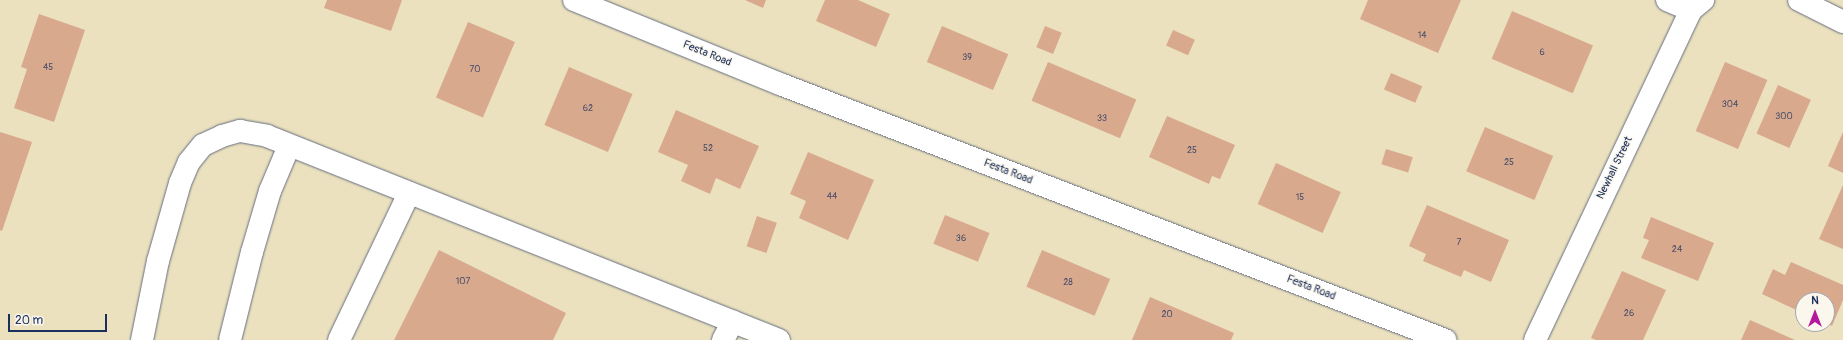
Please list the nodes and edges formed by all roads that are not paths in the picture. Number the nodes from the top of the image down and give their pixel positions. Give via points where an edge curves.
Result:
1 (574, 0) edge
2 (1667, 0) edge
3 (1799, 0) edge
4 (1697, 5) edge
5 (1843, 22) edge
6 (289, 146) junction
7 (409, 193) junction
8 (728, 331) edge
9 (142, 340) edge
10 (230, 340) edge
11 (339, 340) edge
12 (779, 340) edge
13 (1444, 340) edge
14 (1535, 340) edge

1 - 13 street, Festa Road via 787,86
2 - 4 street
3 - 5 street
4 - 14 street, Newhall Street
6 - 7 street
6 - 9 street via 267,136 240,132 222,136 204,145 189,162 180,183 158,261
6 - 10 street via 270,191
7 - 8 street
7 - 11 street
8 - 12 street

